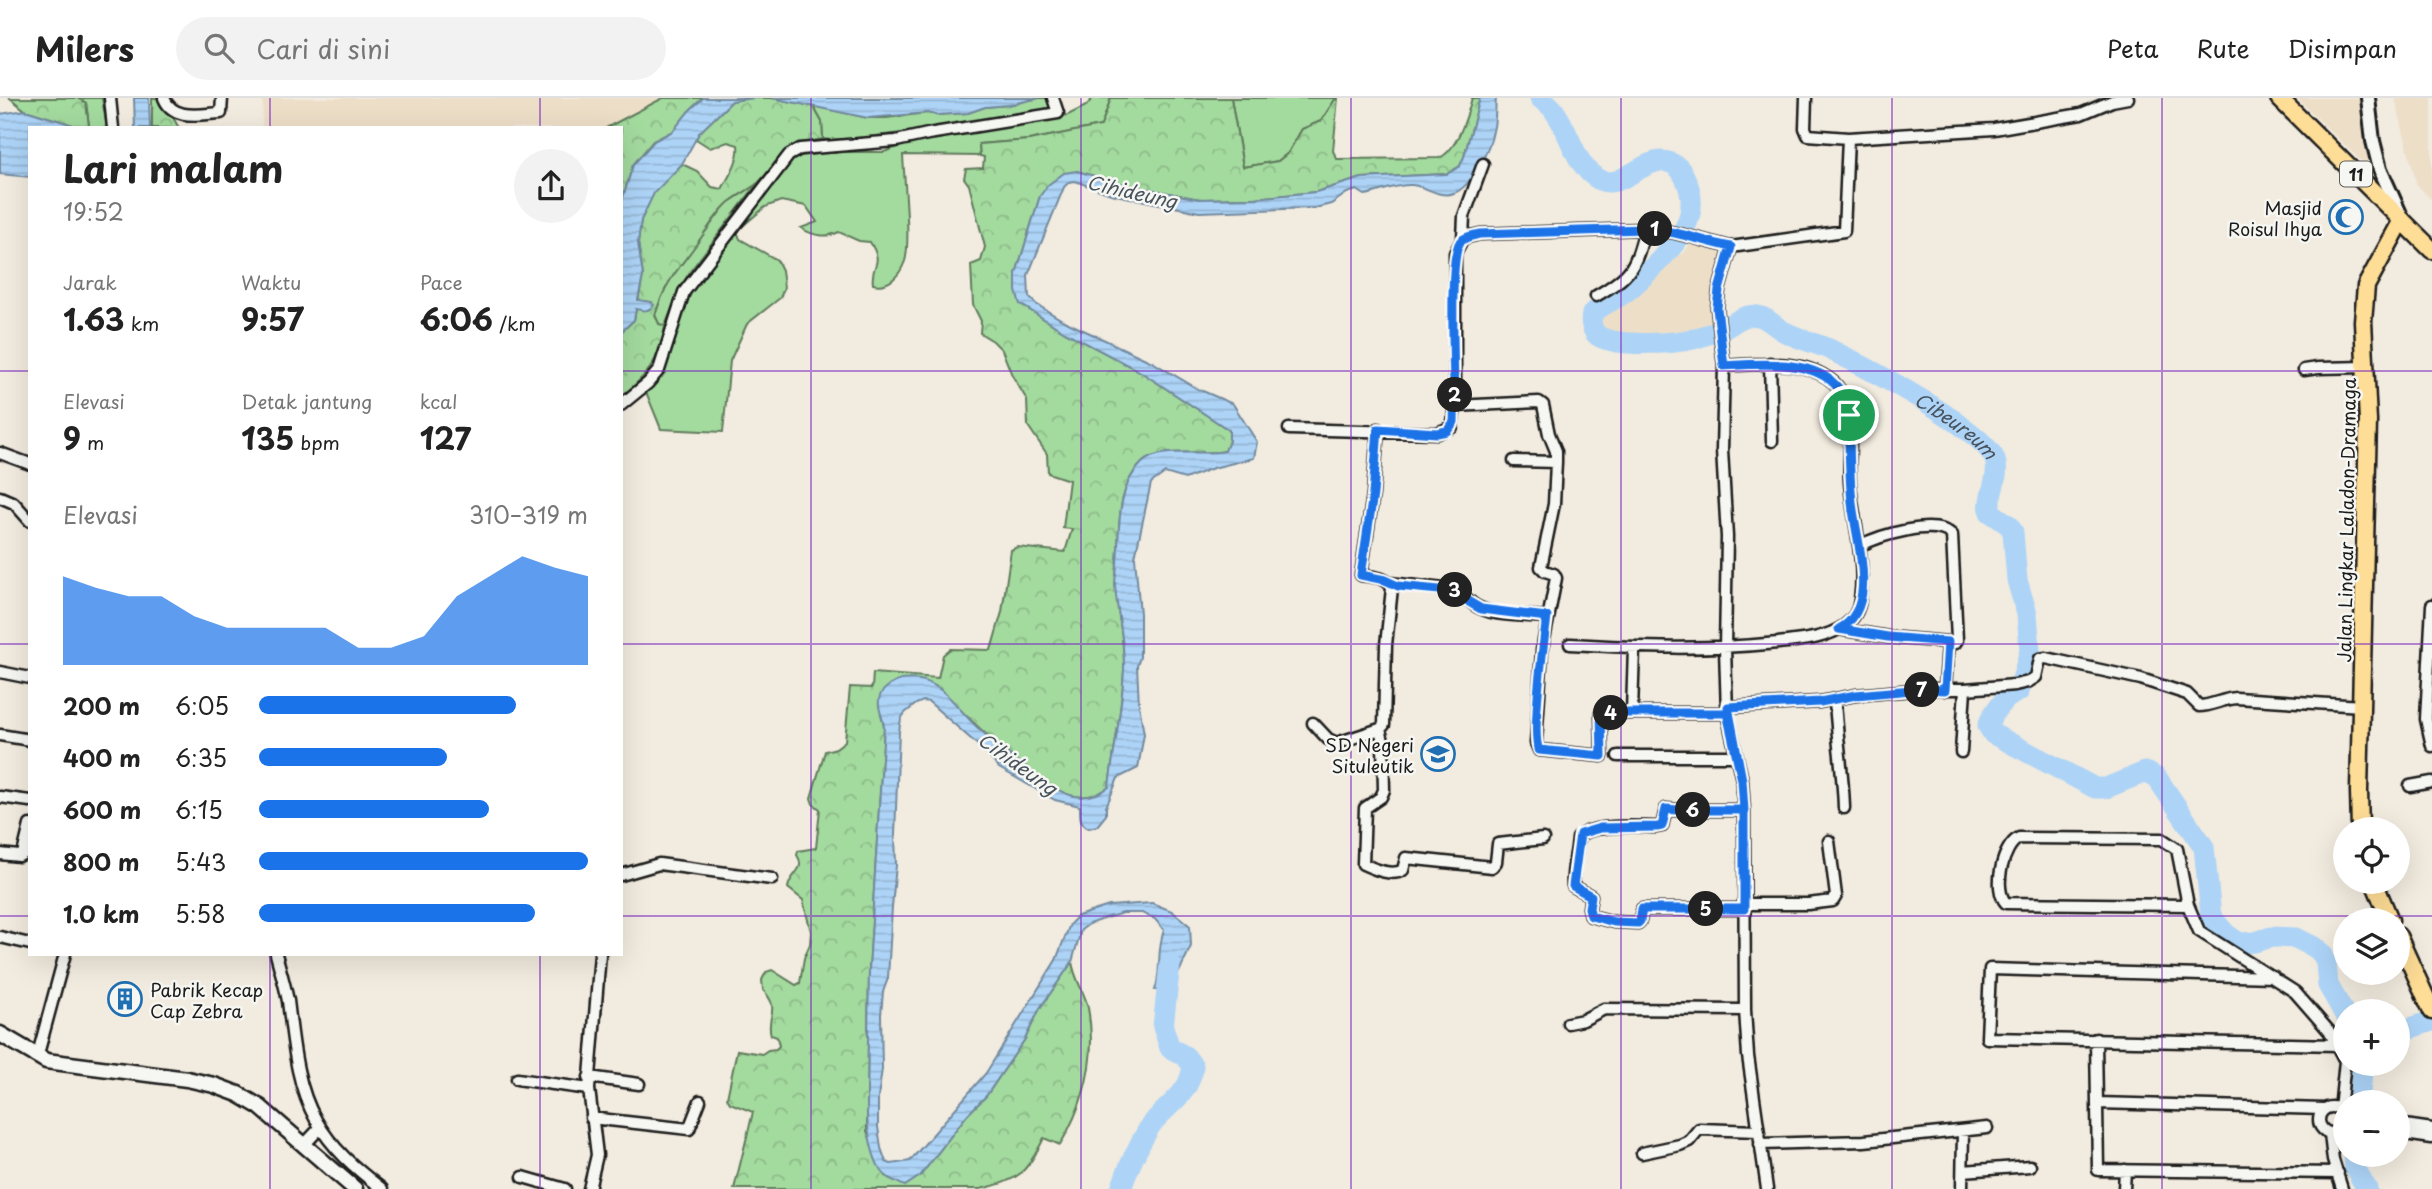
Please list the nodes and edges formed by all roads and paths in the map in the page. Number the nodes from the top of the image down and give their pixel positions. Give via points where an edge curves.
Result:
1 (110, 98) edge
2 (164, 98) edge
3 (222, 98) edge
4 (1806, 98) edge
5 (2129, 98) edge
6 (2279, 98) edge
7 (2368, 98) edge
8 (1054, 100) edge
9 (113, 126) edge
10 (1848, 138) junction
11 (1483, 164) dead end
12 (2402, 220) junction
13 (1645, 229) junction
14 (1463, 238) junction
15 (1731, 247) junction
16 (2432, 250) edge
17 (1596, 296) dead end
18 (1770, 363) junction
19 (1724, 366) junction
20 (2367, 367) junction
21 (2304, 370) dead end
22 (623, 403) edge
23 (1455, 406) junction
24 (1289, 429) dead end
25 (1378, 429) junction
26 (1772, 441) dead end
27 (0, 453) edge
28 (1514, 461) dead end
29 (28, 463) edge
30 (1556, 463) junction
31 (0, 497) edge
32 (28, 519) edge
33 (1859, 545) junction
34 (1390, 583) junction
35 (2432, 605) edge
36 (1547, 617) junction
37 (1839, 629) junction
38 (1948, 642) junction
39 (1570, 644) dead end
40 (1634, 647) junction
41 (1725, 648) junction
42 (0, 672) edge
43 (28, 678) edge
44 (1965, 689) junction
45 (1945, 690) junction
46 (1835, 701) junction
47 (2362, 706) junction
48 (1728, 710) junction
49 (1632, 713) junction
50 (2429, 718) edge
51 (1313, 723) dead end
52 (1380, 729) junction
53 (0, 735) edge
54 (28, 740) edge
55 (2432, 746) edge
56 (1961, 752) dead end
57 (1618, 756) dead end
58 (1736, 756) junction
59 (2432, 782) edge
60 (2410, 786) dead end
61 (0, 797) edge
62 (28, 800) edge
63 (1844, 808) dead end
64 (1744, 810) junction
65 (2360, 817) edge
66 (28, 833) edge
67 (1543, 839) dead end
68 (1829, 841) dead end
69 (0, 854) edge
70 (623, 874) edge
71 (772, 879) dead end
72 (2188, 905) junction
73 (1744, 906) junction
74 (0, 937) edge
75 (28, 944) edge
76 (64, 956) edge
77 (277, 956) edge
78 (600, 956) edge
79 (2410, 963) edge
80 (2273, 977) junction
81 (1745, 1010) junction
82 (2432, 1012) edge
83 (1568, 1023) dead end
84 (0, 1034) edge
85 (2333, 1037) edge
86 (2096, 1039) junction
87 (2333, 1045) edge
88 (38, 1054) junction
89 (589, 1077) junction
90 (517, 1079) dead end
91 (639, 1084) dead end
92 (589, 1089) junction
93 (700, 1101) dead end
94 (2097, 1103) junction
95 (2333, 1109) joint
96 (591, 1118) junction
97 (2410, 1126) edge
98 (320, 1128) junction
99 (1987, 1128) dead end
100 (2432, 1129) edge
101 (1758, 1131) junction
102 (1962, 1131) junction
103 (2333, 1132) edge
104 (2330, 1133) junction
105 (2410, 1135) edge
106 (2432, 1138) edge
107 (1760, 1144) junction
108 (304, 1145) junction
109 (1642, 1153) dead end
110 (2030, 1166) dead end
111 (2125, 1170) junction
112 (1962, 1171) junction
113 (2338, 1173) junction
114 (523, 1177) dead end
115 (355, 1189) edge
116 (382, 1189) edge
117 (565, 1189) edge
118 (589, 1189) edge
119 (1767, 1189) edge
120 (1962, 1189) edge
121 (2124, 1189) edge
122 (2342, 1189) edge

1 - 9 street
2 - 3 street via 178,113 197,115 221,113
4 - 10 street via 1804,128 1808,135
5 - 10 street via 2081,114 1994,129
6 - 12 main road, 11
7 - 12 street via 2373,141
8 - 22 street via 1058,113 896,141 800,149 789,155 684,292 659,370
10 - 15 street via 1844,231
11 - 14 street via 1464,216
12 - 16 main road, 11
12 - 20 main road, Jalan Lingkar Laladon-Dramaga via 2365,286
13 - 14 street
13 - 15 street via 1667,230
13 - 17 street via 1627,276
14 - 23 street via 1455,253
15 - 19 street via 1719,290 1717,322
18 - 19 street
18 - 26 street
18 - 33 street via 1815,372 1841,391 1849,415 1852,510
19 - 41 street
20 - 21 street
20 - 47 main road, Jalan Lingkar Laladon-Dramaga
23 - 25 street via 1454,422 1447,431
23 - 30 street via 1539,402
24 - 25 street
25 - 34 street via 1361,575
27 - 29 street
28 - 30 street
30 - 36 street via 1554,504 1541,567 1556,578
31 - 32 street via 14,503
33 - 37 street via 1860,602 1852,619
33 - 38 street via 1912,530 1933,529 1952,535 1956,640
34 - 36 street via 1453,590 1481,609
34 - 52 street via 1384,726
35 - 50 street
36 - 49 street via 1537,717 1539,750 1602,756 1601,713
37 - 38 street
37 - 41 street via 1814,639
38 - 45 street
39 - 40 street
40 - 41 street
40 - 49 street
41 - 48 street
42 - 43 street
44 - 45 street
44 - 47 street via 2028,682 2036,677 2040,659 2046,658 2141,679 2187,694 2199,706 2236,698
44 - 56 street
45 - 46 street via 1856,695
46 - 48 street
46 - 63 street
47 - 65 main road, Jalan Lingkar Laladon-Dramaga
48 - 49 street
48 - 58 street
50 - 55 street
51 - 52 street via 1337,743
52 - 67 street via 1384,790 1365,808 1365,865 1397,873 1403,870 1406,858 1492,867 1498,844
53 - 54 street
57 - 58 street
58 - 64 street
59 - 60 street
61 - 62 street
64 - 73 street
64 - 73 street via 1669,808 1662,826 1586,831 1578,838 1572,878 1573,886 1591,896 1591,916 1614,922 1638,923 1642,909
66 - 69 street via 23,854
68 - 73 street via 1833,901
70 - 71 street via 659,864
72 - 72 street via 2177,849 2162,839 2019,838 2012,842 2002,871 2000,890 2006,903
72 - 80 street via 2199,931
73 - 81 street
74 - 75 street
76 - 88 street
77 - 98 street via 305,1094
78 - 89 street
79 - 82 main road
80 - 85 street via 2295,992
80 - 86 street via 1990,969 1987,1038
81 - 83 street via 1604,1009
81 - 101 street
84 - 88 main road
86 - 87 street
86 - 94 street
88 - 108 main road via 46,1060 187,1079 226,1089 260,1107
89 - 91 street
89 - 92 street
90 - 92 street
92 - 96 street
93 - 96 street via 689,1129
94 - 95 street
94 - 111 street via 2098,1170
95 - 104 street via 2319,1118 2321,1128
96 - 118 street via 597,1156
97 - 100 street
98 - 108 street
98 - 116 street via 352,1166
99 - 102 street
101 - 107 street
101 - 109 street via 1699,1129 1681,1145
102 - 107 street via 1864,1141
102 - 112 street
103 - 104 street
104 - 113 street
105 - 106 street
107 - 119 street
108 - 115 main road
110 - 112 street
111 - 113 street
111 - 121 street
112 - 120 street
113 - 122 street
114 - 117 street

